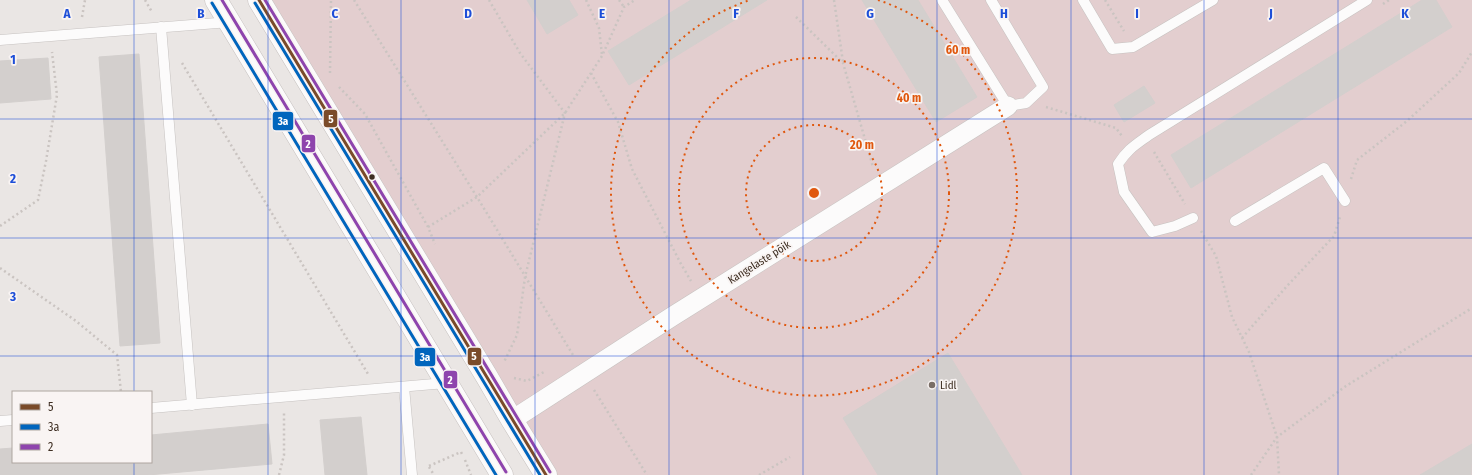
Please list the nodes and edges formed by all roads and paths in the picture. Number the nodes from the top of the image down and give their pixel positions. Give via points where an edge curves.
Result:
1 (145, 0) edge
2 (216, 0) edge
3 (259, 0) edge
4 (331, 0) edge
5 (354, 0) edge
6 (489, 0) edge
7 (586, 0) edge
8 (619, 0) edge
9 (635, 0) edge
10 (834, 0) edge
11 (942, 0) edge
12 (991, 0) edge
13 (1083, 0) edge
14 (1105, 0) edge
15 (1213, 0) edge
16 (1367, 0) edge
17 (624, 7) junction
18 (796, 18) dead end
19 (230, 22) junction
20 (161, 27) junction
21 (50, 36) junction
22 (0, 40) edge
23 (1133, 47) junction
24 (602, 56) junction
25 (181, 61) dead end
26 (844, 63) junction
27 (591, 73) junction
28 (330, 76) dead end
29 (335, 82) dead end
30 (1017, 104) junction
31 (565, 113) junction
32 (1145, 138) junction
33 (1130, 148) junction
34 (875, 174) dead end
35 (477, 197) junction
36 (1345, 201) dead end
37 (1194, 218) junction
38 (1235, 220) dead end
39 (0, 226) edge
40 (428, 227) junction
41 (436, 248) dead end
42 (0, 268) edge
43 (525, 277) junction
44 (693, 284) dead end
45 (1472, 308) edge
46 (502, 368) dead end
47 (547, 371) dead end
48 (584, 374) junction
49 (511, 377) dead end
50 (446, 383) junction
51 (404, 387) junction
52 (377, 389) junction
53 (121, 391) edge
54 (284, 397) junction
55 (192, 405) junction
56 (152, 408) edge
57 (12, 420) edge
58 (512, 420) junction
59 (0, 421) edge
60 (1277, 437) junction
61 (409, 438) junction
62 (790, 457) dead end
63 (429, 466) junction
64 (279, 475) edge
65 (412, 475) edge
66 (434, 475) edge
67 (471, 475) edge
68 (502, 475) edge
69 (546, 475) edge
70 (647, 475) edge
71 (759, 475) edge
72 (1251, 475) edge
73 (1279, 475) edge

1 - 20 path
2 - 19 main road
3 - 58 main road
4 - 28 path
5 - 35 path
6 - 31 path via 520,53
7 - 24 path via 599,28
8 - 17 path
9 - 17 path
10 - 26 path
11 - 30 lane
12 - 30 lane via 1043,87
13 - 23 lane via 1112,49
14 - 23 path
15 - 23 lane
16 - 32 lane
17 - 24 path
18 - 26 path
19 - 20 lane
19 - 50 main road
20 - 21 lane
20 - 55 lane
21 - 22 lane
21 - 39 path via 57,95 38,200
24 - 27 path
25 - 52 path
26 - 34 path
27 - 31 path
27 - 44 path via 618,122 632,169
29 - 40 path via 365,114
30 - 33 path via 1059,110 1116,128
30 - 48 street, Kangelaste põik via 673,316
31 - 35 path
31 - 43 path
32 - 33 lane
32 - 37 path
33 - 37 lane via 1118,164 1124,192 1152,232
35 - 40 path
35 - 43 path
36 - 38 lane via 1324,168
37 - 60 path via 1216,256 1232,316 1249,352
40 - 41 path
42 - 53 path via 76,321 117,355
43 - 46 path via 517,335
43 - 48 path
45 - 60 path via 1346,386
47 - 49 path via 526,380
48 - 58 street, Kangelaste põik
48 - 70 path
50 - 51 lane
50 - 68 main road
51 - 52 lane
51 - 61 lane
52 - 54 lane
54 - 55 lane
54 - 64 path via 284,455
55 - 56 lane
57 - 59 lane
58 - 69 main road
60 - 72 path
60 - 73 path
61 - 63 path
61 - 65 lane
62 - 71 path
63 - 66 path
63 - 67 path via 461,452

